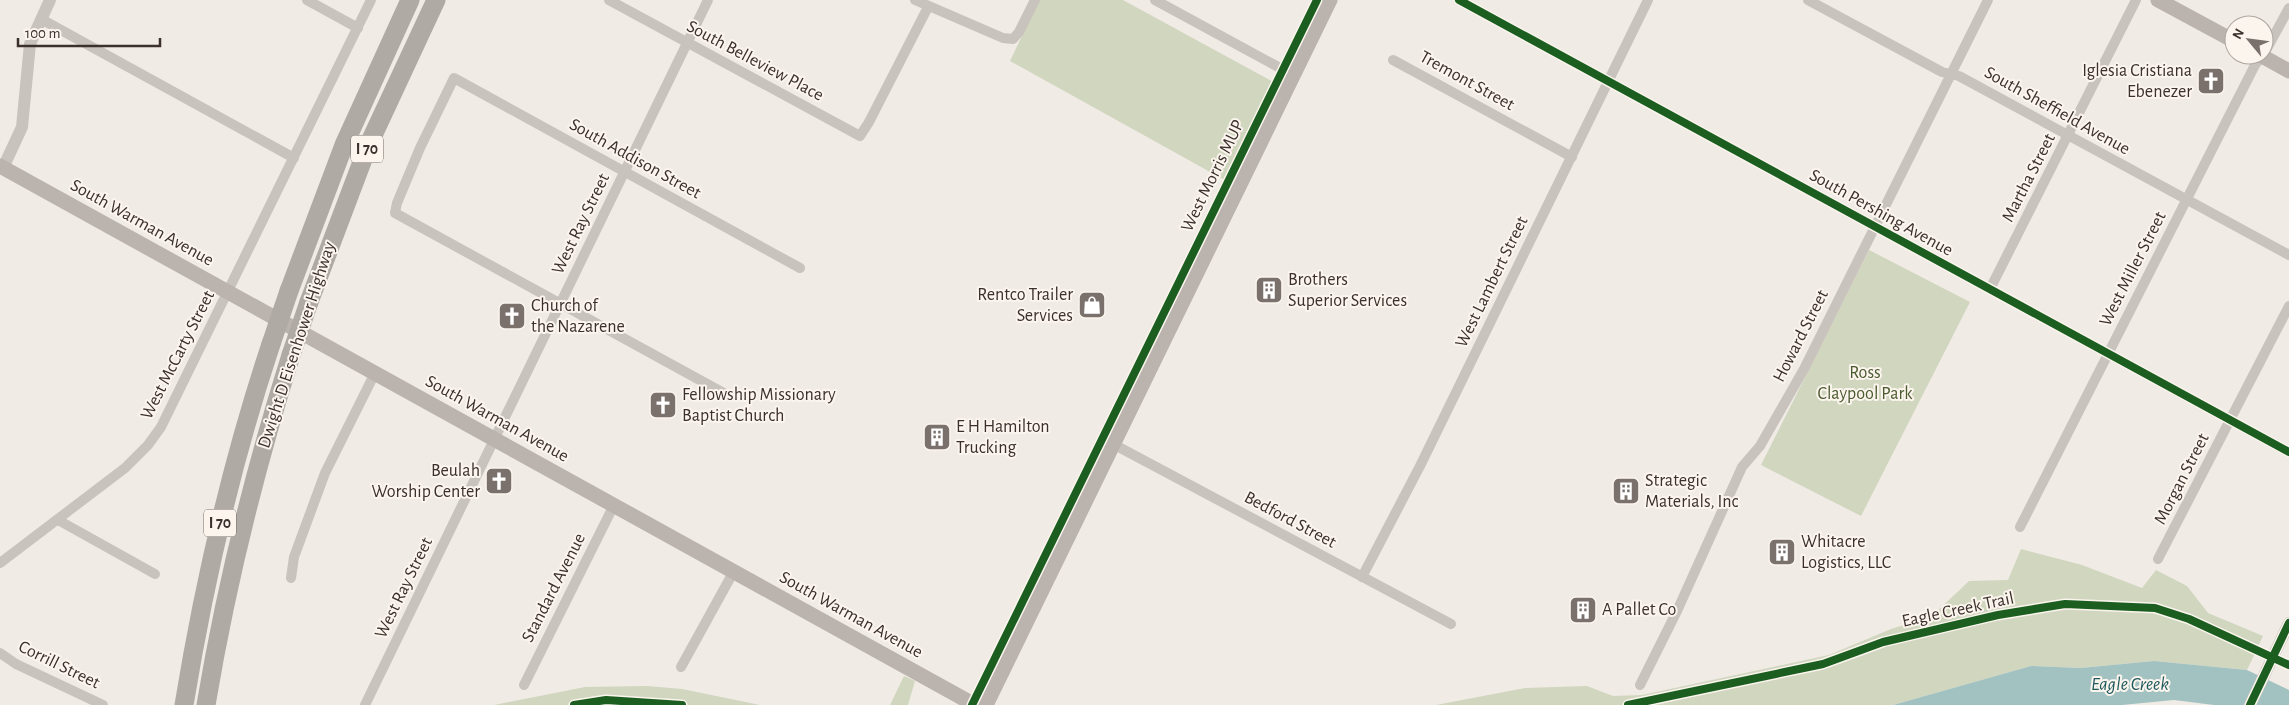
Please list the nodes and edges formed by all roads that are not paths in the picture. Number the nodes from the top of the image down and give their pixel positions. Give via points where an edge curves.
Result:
1 (50, 0) edge
2 (307, 0) edge
3 (371, 0) edge
4 (410, 0) edge
5 (436, 0) edge
6 (609, 0) edge
7 (708, 0) edge
8 (915, 0) edge
9 (1035, 0) edge
10 (1155, 0) edge
11 (1330, 0) edge
12 (1459, 0) edge
13 (1648, 0) edge
14 (1808, 0) edge
15 (1988, 0) edge
16 (2136, 0) edge
17 (2158, 0) edge
18 (928, 7) junction
19 (2289, 8) edge
20 (41, 19) junction
21 (358, 28) junction
22 (2274, 34) edge
23 (2224, 36) edge
24 (687, 43) junction
25 (1393, 60) dead end
26 (2274, 62) edge
27 (2255, 65) edge
28 (2289, 70) edge
29 (1951, 74) junction
30 (1294, 75) junction
31 (1608, 82) junction
32 (2068, 136) junction
33 (1572, 157) junction
34 (294, 158) junction
35 (2, 167) edge
36 (624, 172) junction
37 (2187, 200) junction
38 (1874, 226) junction
39 (2289, 255) edge
40 (800, 268) dead end
41 (1990, 289) junction
42 (229, 292) junction
43 (560, 304) junction
44 (2289, 306) edge
45 (2108, 354) junction
46 (375, 373) junction
47 (729, 396) dead end
48 (2230, 421) junction
49 (495, 439) junction
50 (1114, 444) junction
51 (2289, 452) edge
52 (614, 505) junction
53 (58, 520) junction
54 (2020, 527) dead end
55 (2158, 560) dead end
56 (0, 563) edge
57 (734, 571) junction
58 (155, 574) dead end
59 (1362, 577) junction
60 (291, 578) dead end
61 (2289, 623) edge
62 (1451, 624) dead end
63 (0, 653) edge
64 (680, 667) dead end
65 (524, 684) dead end
66 (1640, 685) dead end
67 (103, 705) edge
68 (184, 705) edge
69 (206, 705) edge
70 (365, 705) edge
71 (975, 705) edge
72 (986, 705) edge
73 (2250, 705) edge

1 - 20 street
2 - 21 street
3 - 21 street, West McCarty Street
4 - 68 highway, Dwight D Eisenhower Highway / I 70, bridge via 344,145 271,344 224,508
5 - 69 highway, Dwight D Eisenhower Highway / I 70, bridge via 368,146 291,355 237,550
6 - 24 street, South Belleview Place
7 - 24 street, West Ray Street
8 - 18 street
9 - 18 street via 1020,32 1013,39 1003,38
10 - 30 street
11 - 30 main road
12 - 31 street, South Pershing Avenue
13 - 31 street, West Lambert Street
14 - 29 street, South Sheffield Avenue
15 - 29 street, Howard Street
16 - 32 street, Martha Street
17 - 23 main road
18 - 24 street, South Belleview Place via 860,136
19 - 22 street, West Miller Street
20 - 34 street
20 - 35 street via 28,50 22,127
21 - 34 street, West McCarty Street
24 - 36 street, West Ray Street
25 - 33 street, Tremont Street
26 - 28 main road
27 - 37 street, West Miller Street
29 - 32 street, South Sheffield Avenue
29 - 38 street, Howard Street
30 - 50 main road
31 - 33 street, West Lambert Street
31 - 38 street, South Pershing Avenue
32 - 37 street, South Sheffield Avenue
32 - 41 street, Martha Street
33 - 59 street, West Lambert Street
34 - 42 street, West McCarty Street
35 - 42 main road, South Warman Avenue
36 - 40 street, South Addison Street
36 - 43 street, West Ray Street
36 - 43 street, South Addison Street via 454,78 420,148 396,203 395,213
37 - 39 street, South Sheffield Avenue
37 - 45 street, West Miller Street
38 - 41 street, South Pershing Avenue
38 - 66 street, Howard Street via 1804,369 1760,446 1742,467
41 - 45 street, South Pershing Avenue
42 - 46 main road, South Warman Avenue
42 - 53 street, West McCarty Street via 156,435 126,468
43 - 47 street
43 - 49 street, West Ray Street
44 - 48 street, Morgan Street
45 - 48 street, South Pershing Avenue
45 - 54 street, West Miller Street
46 - 49 main road, South Warman Avenue
46 - 60 street via 325,473 294,557
48 - 51 street, South Pershing Avenue
48 - 55 street, Morgan Street
49 - 52 main road, South Warman Avenue
49 - 70 street, West Ray Street
50 - 59 street, Bedford Street
50 - 72 main road
52 - 57 main road, South Warman Avenue
52 - 65 street, Standard Avenue
53 - 56 street, West McCarty Street
53 - 58 street
57 - 64 street
57 - 71 main road, South Warman Avenue
59 - 62 street, Bedford Street
61 - 73 street
63 - 67 street, Corrill Street via 16,664

